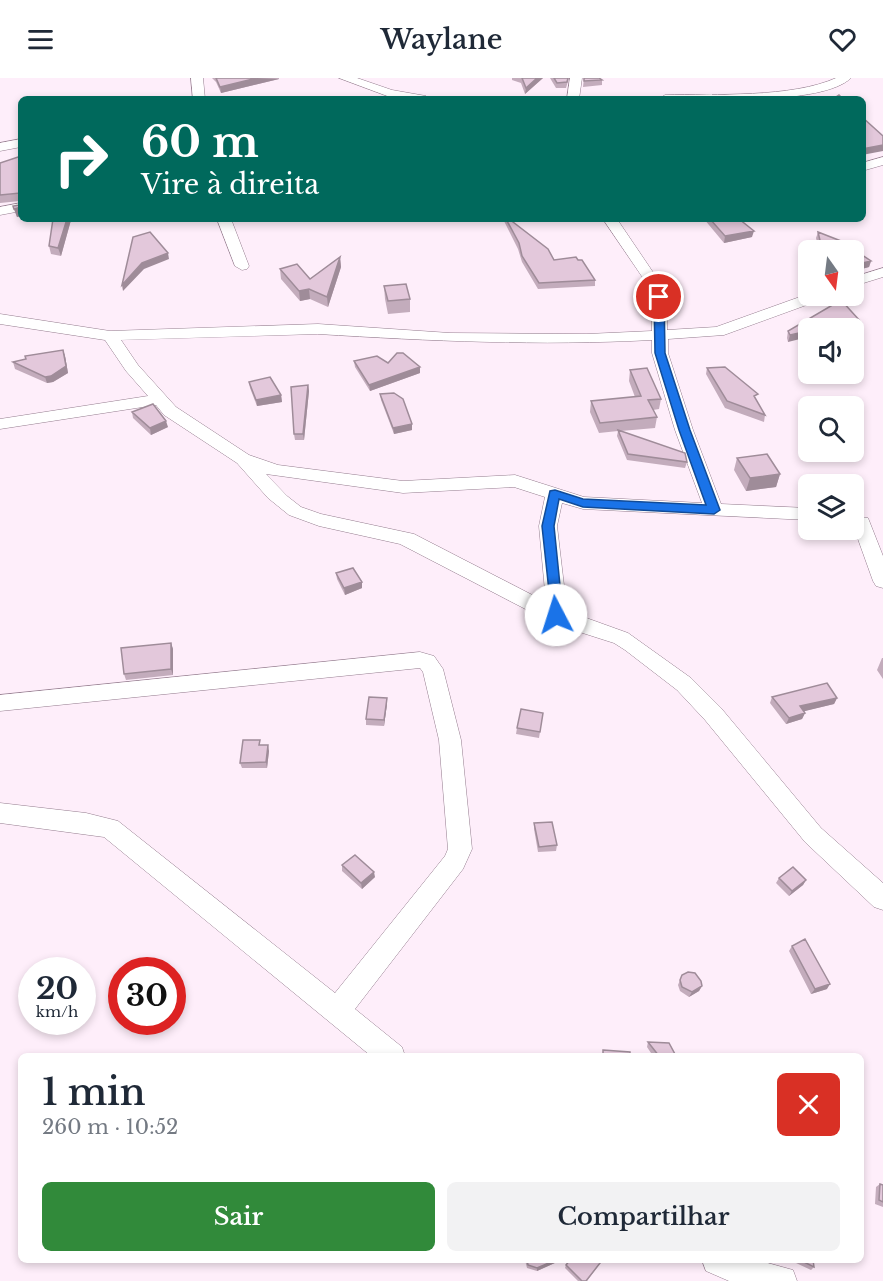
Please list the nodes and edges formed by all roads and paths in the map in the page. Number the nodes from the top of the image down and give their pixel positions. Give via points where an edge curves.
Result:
1 (197, 78) edge
2 (345, 78) edge
3 (576, 78) edge
4 (845, 78) edge
5 (798, 95) edge
6 (199, 96) edge
7 (402, 96) edge
8 (573, 96) edge
9 (765, 96) edge
10 (18, 144) edge
11 (0, 147) edge
12 (883, 161) edge
13 (866, 166) edge
14 (18, 208) edge
15 (0, 211) edge
16 (225, 222) edge
17 (612, 222) edge
18 (242, 266) dead end
19 (883, 272) edge
20 (864, 279) edge
21 (798, 303) edge
22 (0, 319) edge
23 (659, 334) junction
24 (110, 336) junction
25 (157, 400) junction
26 (0, 424) edge
27 (243, 459) junction
28 (555, 494) junction
29 (714, 510) junction
30 (798, 514) edge
31 (864, 524) edge
32 (883, 529) edge
33 (864, 538) edge
34 (883, 582) edge
35 (556, 615) junction
36 (0, 703) edge
37 (0, 813) edge
38 (883, 899) edge
39 (337, 1011) junction
40 (388, 1053) edge
41 (724, 1263) edge
42 (782, 1281) edge

1 - 6 street
2 - 7 street
3 - 8 street
4 - 5 street
5 - 9 street
10 - 11 street
12 - 13 street
14 - 15 street
16 - 18 street
17 - 23 street via 657,290
19 - 20 street
21 - 23 street via 718,332
22 - 24 street
23 - 24 street via 587,339 450,338 318,329
23 - 29 street via 665,371
24 - 25 street
25 - 26 street
25 - 27 street
27 - 28 street via 290,474 403,487 515,481
27 - 35 street via 295,511 407,539
28 - 29 street via 583,503
28 - 35 street via 548,526
29 - 30 street
31 - 32 street
33 - 34 street
35 - 38 street via 621,638 684,684 720,721 792,813
36 - 39 street via 427,662 433,669 450,740 459,849 455,862
37 - 39 street via 110,828
39 - 40 street
41 - 42 street

